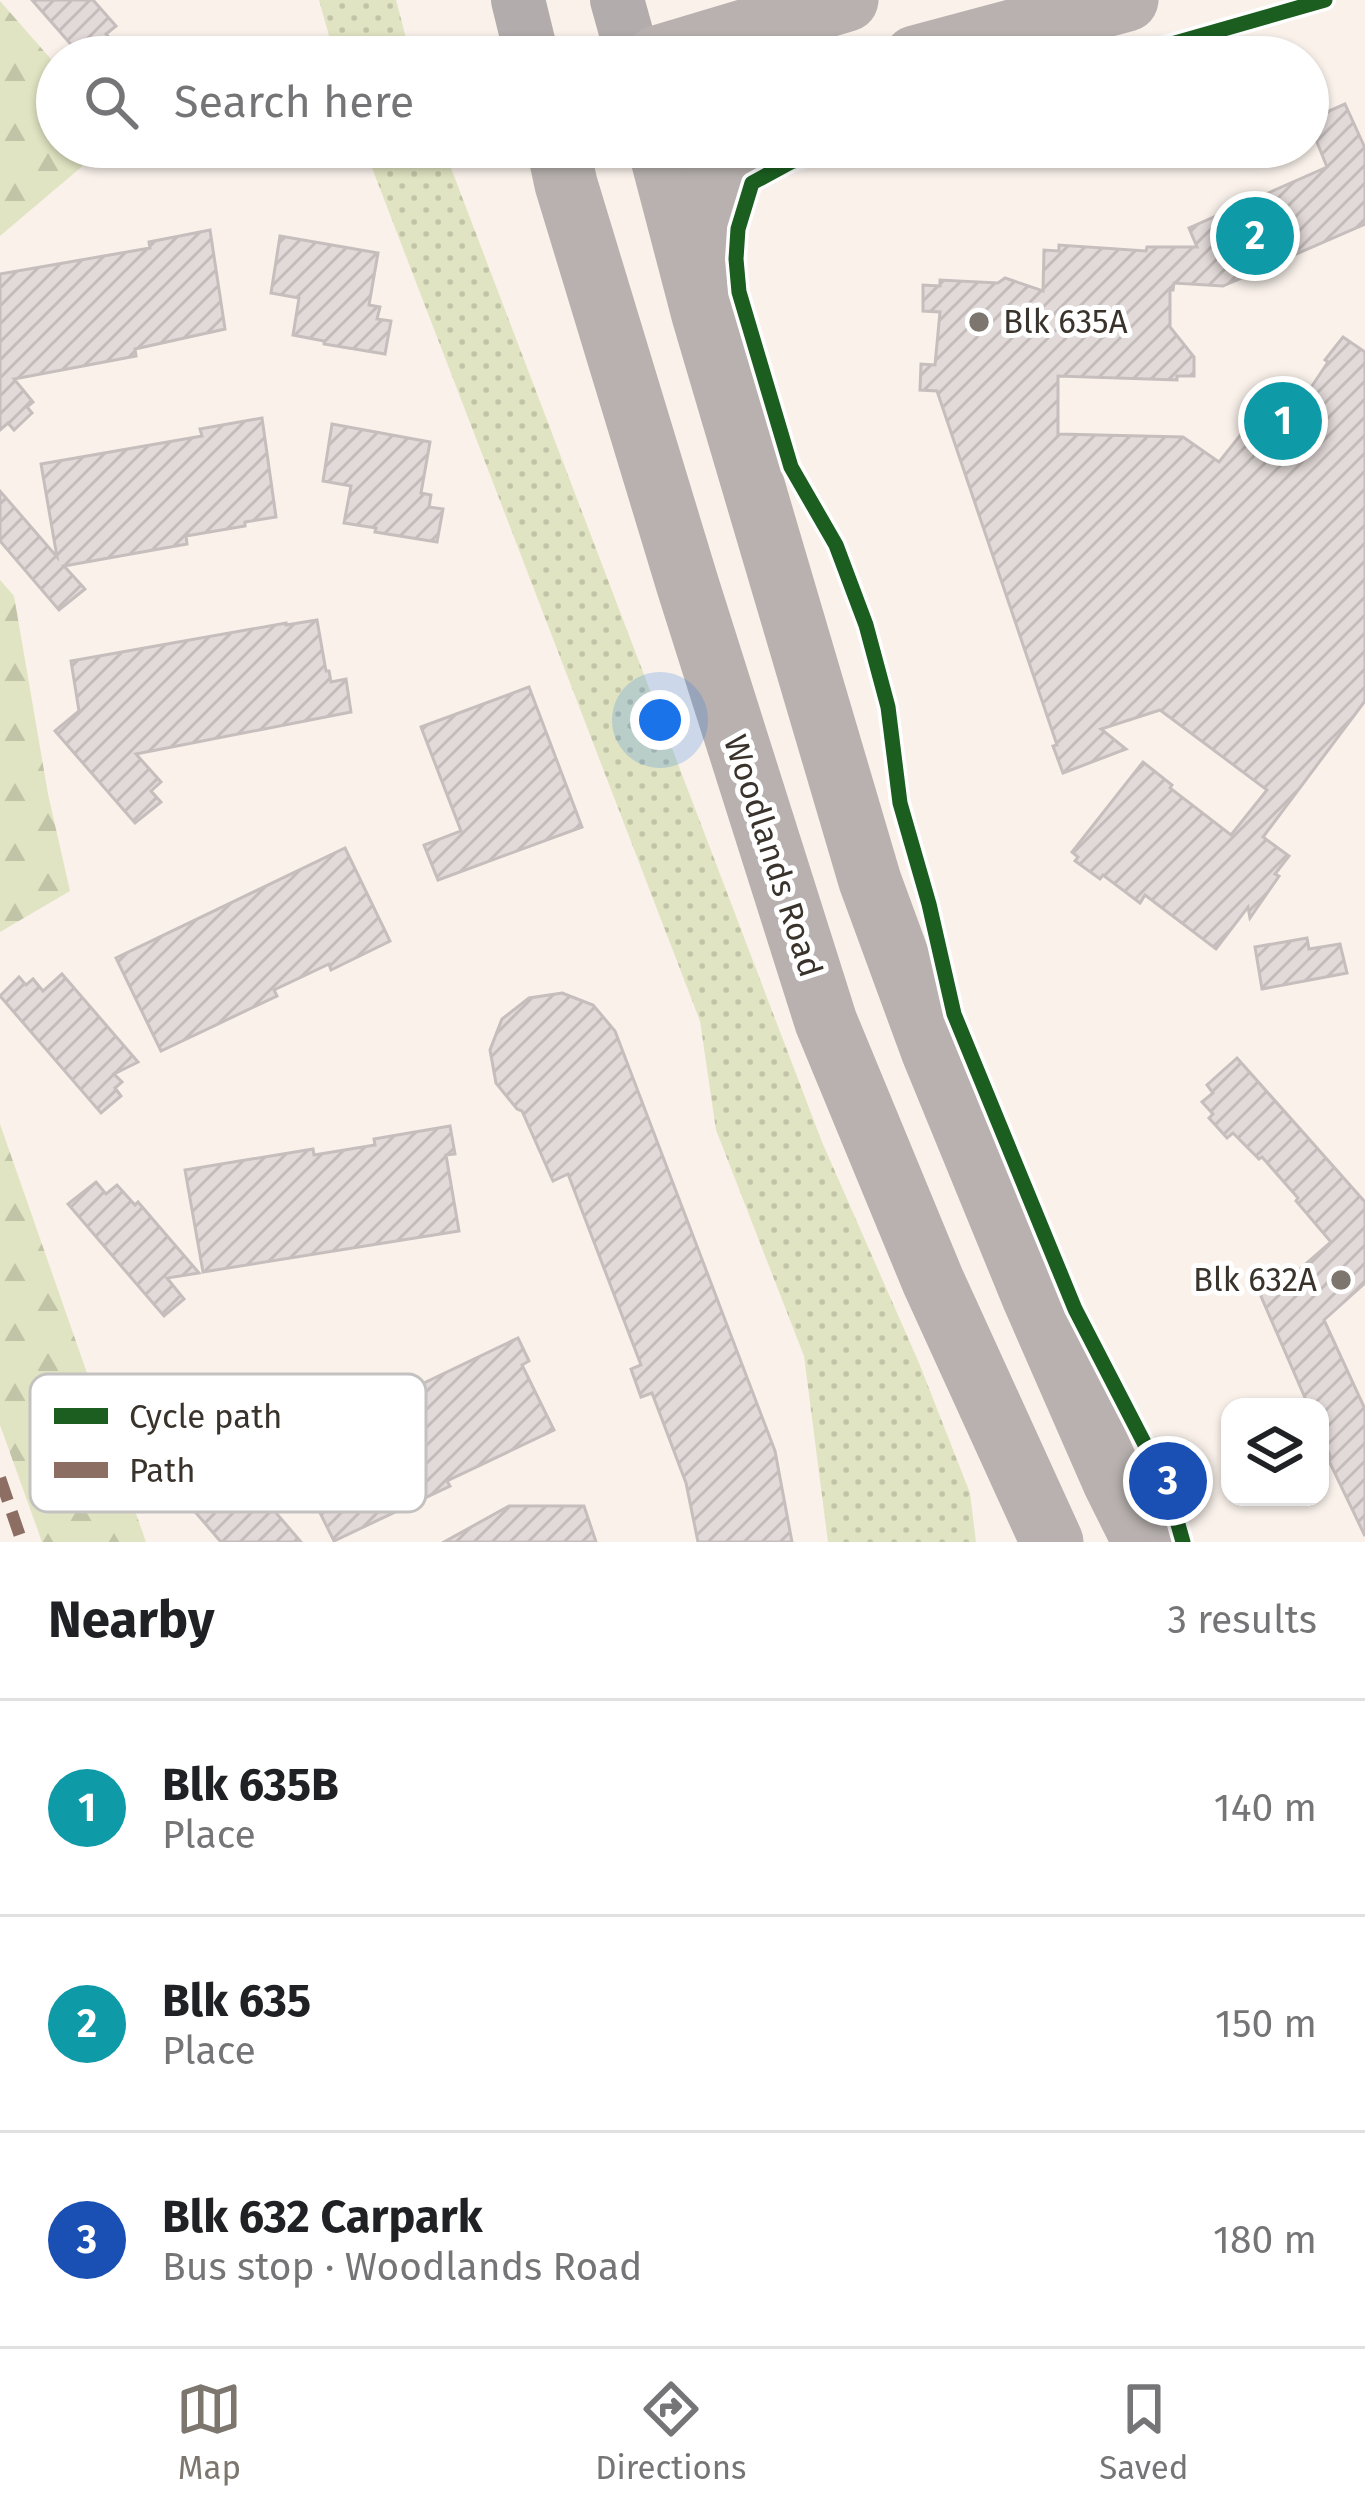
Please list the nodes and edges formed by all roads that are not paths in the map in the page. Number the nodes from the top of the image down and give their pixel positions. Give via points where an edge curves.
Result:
1 (518, 0) edge
2 (617, 0) edge
3 (754, 0) edge
4 (1127, 0) edge
5 (835, 4) edge
6 (527, 36) edge
7 (627, 36) edge
8 (728, 36) edge
9 (993, 36) edge
10 (563, 168) edge
11 (664, 168) edge
12 (722, 168) edge
13 (703, 315) junction
14 (1052, 1542) edge
15 (1144, 1542) edge

1 - 6 main road
2 - 7 main road
3 - 5 highway
4 - 9 highway
5 - 8 highway
10 - 14 highway, Woodlands Road via 826,1022
11 - 13 highway
12 - 13 highway via 698,233
13 - 15 highway via 870,881 1034,1299

